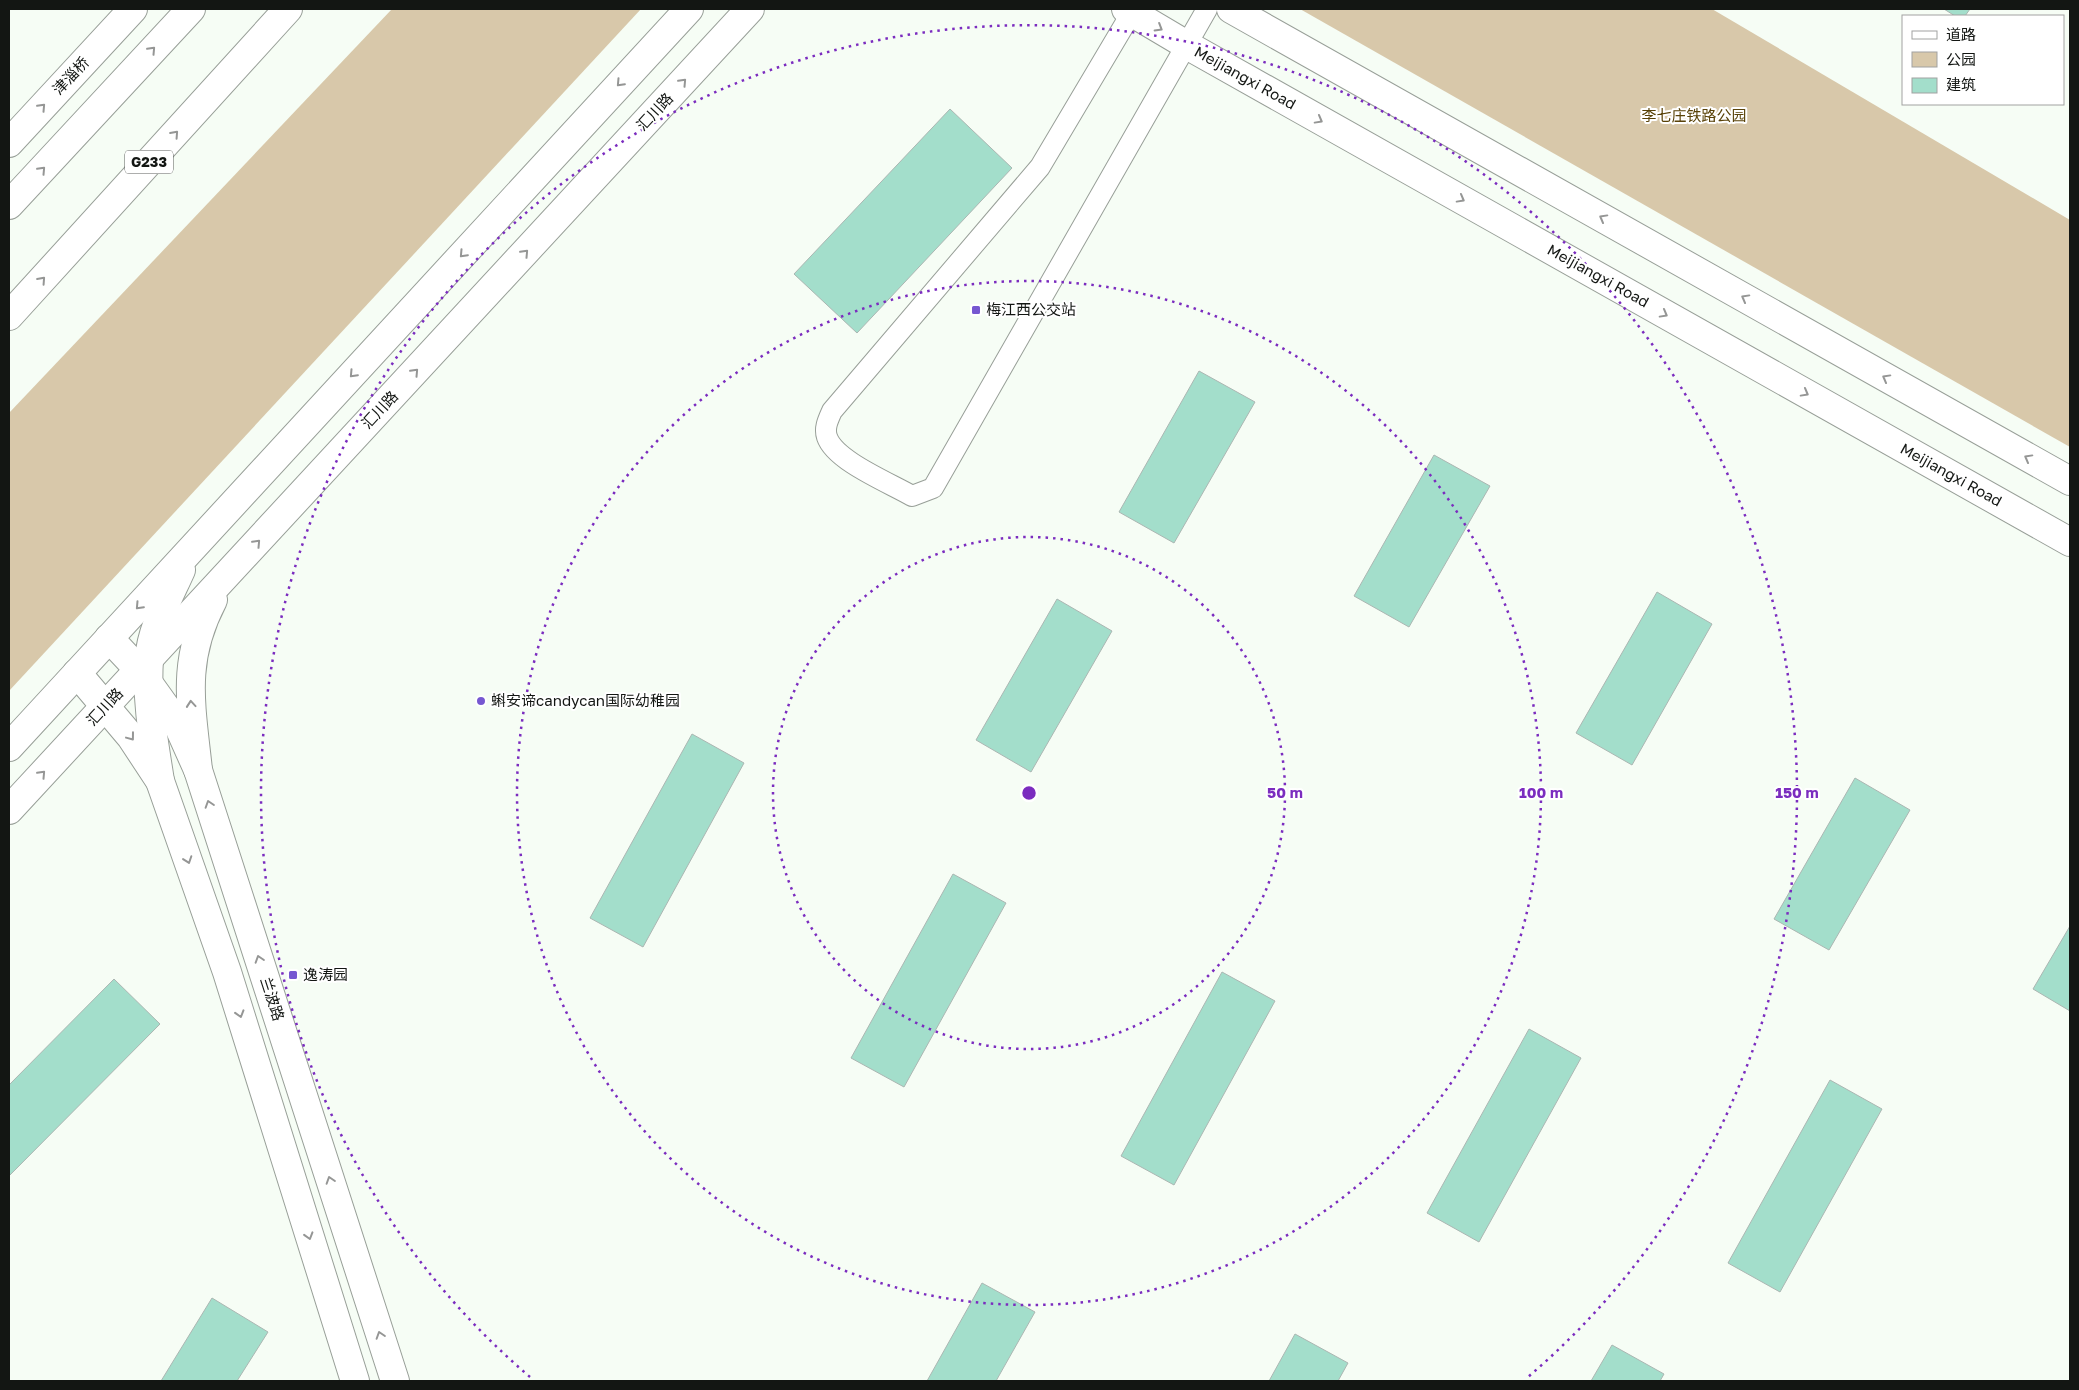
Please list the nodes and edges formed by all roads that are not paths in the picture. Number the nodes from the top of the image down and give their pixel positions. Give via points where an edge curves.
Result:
1 (133, 9) edge
2 (191, 9) edge
3 (288, 9) edge
4 (688, 9) edge
5 (750, 9) edge
6 (1206, 9) edge
7 (1231, 9) edge
8 (1129, 10) edge
9 (1186, 44) junction
10 (9, 143) edge
11 (9, 205) edge
12 (9, 316) edge
13 (2070, 482) edge
14 (2070, 542) edge
15 (196, 545) junction
16 (224, 578) junction
17 (109, 638) junction
18 (146, 670) junction
19 (77, 673) junction
20 (106, 705) junction
21 (9, 747) edge
22 (198, 770) junction
23 (160, 781) junction
24 (9, 810) edge
25 (355, 1381) edge
26 (395, 1381) edge

10 -> 1 main road, 津淄桥
11 -> 2 main road
12 -> 3 main road, G233
4 -> 15 main road
16 -> 5 main road, 汇川路
6 - 9 lane
13 -> 7 main road
8 -> 9 main road, Meijiangxi Road
8 - 9 lane via 1040,167 832,411 826,426 827,437 832,448 843,457 912,496 933,488
9 -> 14 main road, Meijiangxi Road
15 -> 17 main road
15 - 18 main road via 158,624
16 - 18 main road, 汇川路
22 -> 16 main road via 190,697 191,662 200,624
17 - 18 main road, 兰波路
17 - 19 main road
18 - 20 main road, 汇川路
18 - 22 main road, 兰波路 via 177,723
18 - 23 main road
19 - 20 main road
19 - 21 main road
20 -> 23 main road via 144,754
24 -> 20 main road, 汇川路
26 -> 22 main road, 兰波路
23 -> 25 main road via 227,972

